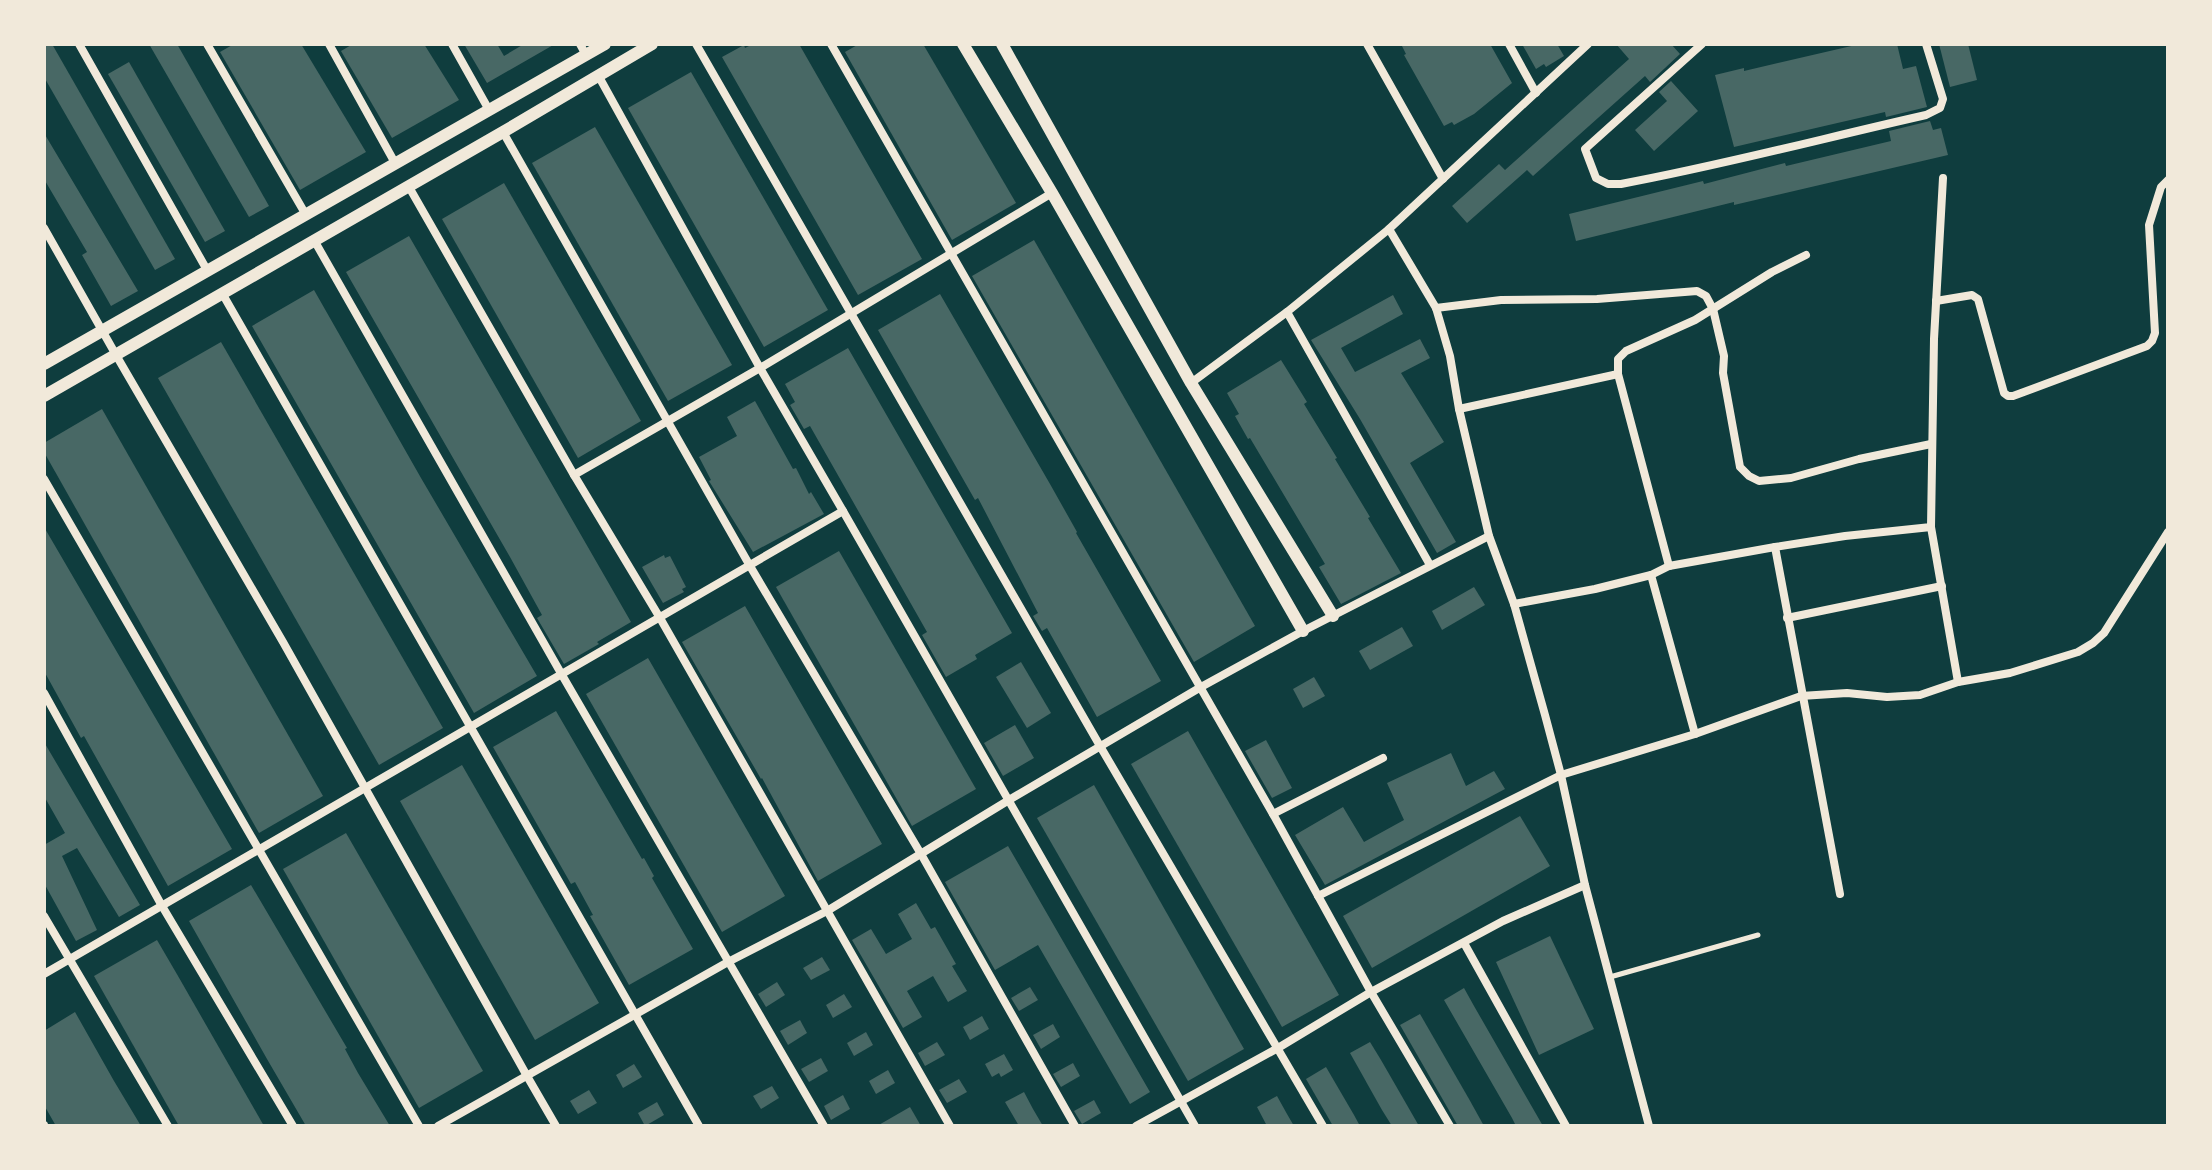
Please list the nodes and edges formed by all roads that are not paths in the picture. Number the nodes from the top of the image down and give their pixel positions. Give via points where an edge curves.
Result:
1 (79, 44) edge
2 (207, 44) edge
3 (329, 44) edge
4 (452, 44) edge
5 (605, 44) edge
6 (652, 44) edge
7 (696, 44) edge
8 (831, 44) edge
9 (963, 44) edge
10 (1002, 44) edge
11 (1367, 44) edge
12 (1509, 44) edge
13 (1588, 44) edge
14 (1702, 44) edge
15 (1926, 44) edge
16 (583, 49) edge
17 (598, 75) junction
18 (1536, 93) junction
19 (489, 110) junction
20 (503, 132) junction
21 (395, 163) junction
22 (1943, 178) dead end
23 (1443, 179) junction
24 (2168, 180) edge
25 (409, 187) junction
26 (1052, 193) junction
27 (306, 215) junction
28 (44, 228) edge
29 (1389, 229) junction
30 (314, 240) junction
31 (951, 253) junction
32 (1806, 255) dead end
33 (207, 270) junction
34 (222, 293) junction
35 (1936, 301) junction
36 (1436, 308) junction
37 (1713, 309) junction
38 (1287, 312) junction
39 (851, 313) junction
40 (102, 331) junction
41 (116, 355) junction
42 (44, 364) edge
43 (760, 368) junction
44 (1618, 374) junction
45 (1191, 383) junction
46 (44, 396) edge
47 (1459, 409) junction
48 (668, 421) junction
49 (1931, 444) junction
50 (574, 475) junction
51 (44, 479) edge
52 (843, 511) junction
53 (1931, 527) junction
54 (2168, 532) edge
55 (1489, 536) junction
56 (1775, 547) junction
57 (1430, 565) junction
58 (750, 566) junction
59 (1669, 566) junction
60 (1651, 575) junction
61 (1942, 586) junction
62 (1514, 604) junction
63 (1333, 616) junction
64 (660, 618) junction
65 (1787, 618) junction
66 (1303, 631) junction
67 (562, 675) junction
68 (1958, 682) junction
69 (1201, 687) junction
70 (44, 693) edge
71 (1801, 696) junction
72 (470, 728) junction
73 (1695, 734) junction
74 (1100, 746) junction
75 (1383, 758) dead end
76 (1561, 775) junction
77 (365, 788) junction
78 (1009, 800) junction
79 (1273, 814) junction
80 (258, 851) junction
81 (921, 854) junction
82 (1585, 885) junction
83 (1840, 894) dead end
84 (1318, 896) junction
85 (162, 906) junction
86 (827, 911) junction
87 (44, 916) edge
88 (1758, 935) dead end
89 (1464, 943) junction
90 (70, 959) junction
91 (728, 962) junction
92 (44, 974) edge
93 (1610, 977) junction
94 (1371, 992) junction
95 (635, 1014) junction
96 (1278, 1048) junction
97 (527, 1076) junction
98 (1181, 1101) junction
99 (168, 1126) edge
100 (293, 1126) edge
101 (419, 1126) edge
102 (438, 1126) edge
103 (556, 1126) edge
104 (699, 1126) edge
105 (824, 1126) edge
106 (950, 1126) edge
107 (1075, 1126) edge
108 (1136, 1126) edge
109 (1195, 1126) edge
110 (1323, 1126) edge
111 (1450, 1126) edge
112 (1566, 1126) edge
113 (1649, 1126) edge

1 - 33 street
2 - 27 street
3 - 21 street
4 - 19 street
5 - 16 street
6 - 17 street
7 - 39 street
8 - 31 street
9 - 26 street
10 - 45 street
11 - 23 street
12 - 18 street
13 - 18 street
14 - 15 street via 1585,149 1596,178 1621,184 1702,169 1926,115 1940,108 1943,99
16 - 19 street
17 - 20 street
17 - 43 street
18 - 23 street
19 - 21 street
20 - 25 street
20 - 48 street
21 - 27 street
22 - 35 street
23 - 29 street
24 - 35 street via 2149,225 2155,333 2147,346 2008,396 1978,299 1972,295
25 - 30 street
25 - 50 street
26 - 31 street
26 - 66 street
27 - 33 street
28 - 40 street
29 - 36 street
29 - 38 street
30 - 34 street
30 - 67 street
31 - 39 street
31 - 69 street
32 - 37 street
33 - 40 street
34 - 41 street
34 - 72 street
35 - 49 street
36 - 37 street via 1697,291
36 - 47 street
37 - 44 street via 1621,354
37 - 49 street via 1740,467 1749,476 1759,481 1791,478
38 - 45 street
38 - 57 street
39 - 43 street
39 - 74 street
40 - 41 street
40 - 42 street
41 - 46 street
41 - 77 street
43 - 48 street
43 - 52 street
44 - 47 street
44 - 59 street
45 - 63 street
47 - 55 street
48 - 50 street
48 - 58 street
49 - 53 street
50 - 64 street
51 - 80 street
52 - 58 street
52 - 78 street
53 - 56 street
53 - 61 street
54 - 68 street via 2093,643 2010,673
55 - 57 street
55 - 62 street
56 - 59 street
56 - 65 street
57 - 63 street
58 - 64 street
58 - 81 street
59 - 60 street
60 - 62 street
60 - 73 street
61 - 65 street
61 - 68 street
62 - 76 street
63 - 66 street
64 - 67 street
64 - 86 street
65 - 71 street
66 - 69 street
67 - 72 street
67 - 91 street
68 - 71 street via 1920,695
69 - 74 street
69 - 79 street
70 - 85 street
71 - 73 street
71 - 83 street
72 - 77 street
72 - 95 street
73 - 76 street
74 - 78 street
74 - 96 street
75 - 79 street
76 - 82 street
76 - 84 street
77 - 80 street
77 - 97 street
78 - 81 street
78 - 98 street
79 - 84 street
80 - 85 street
80 - 101 street
81 - 86 street
81 - 107 street
82 - 89 street
82 - 93 street
84 - 94 street
85 - 90 street
85 - 100 street
86 - 91 street
86 - 106 street
87 - 90 street
88 - 93 lane
89 - 94 street
89 - 112 street
90 - 92 street
90 - 99 street
91 - 95 street
91 - 105 street
93 - 113 street
94 - 96 street
94 - 111 street
95 - 97 street
95 - 104 street
96 - 98 street
96 - 110 street
97 - 102 street
97 - 103 street
98 - 108 street
98 - 109 street

